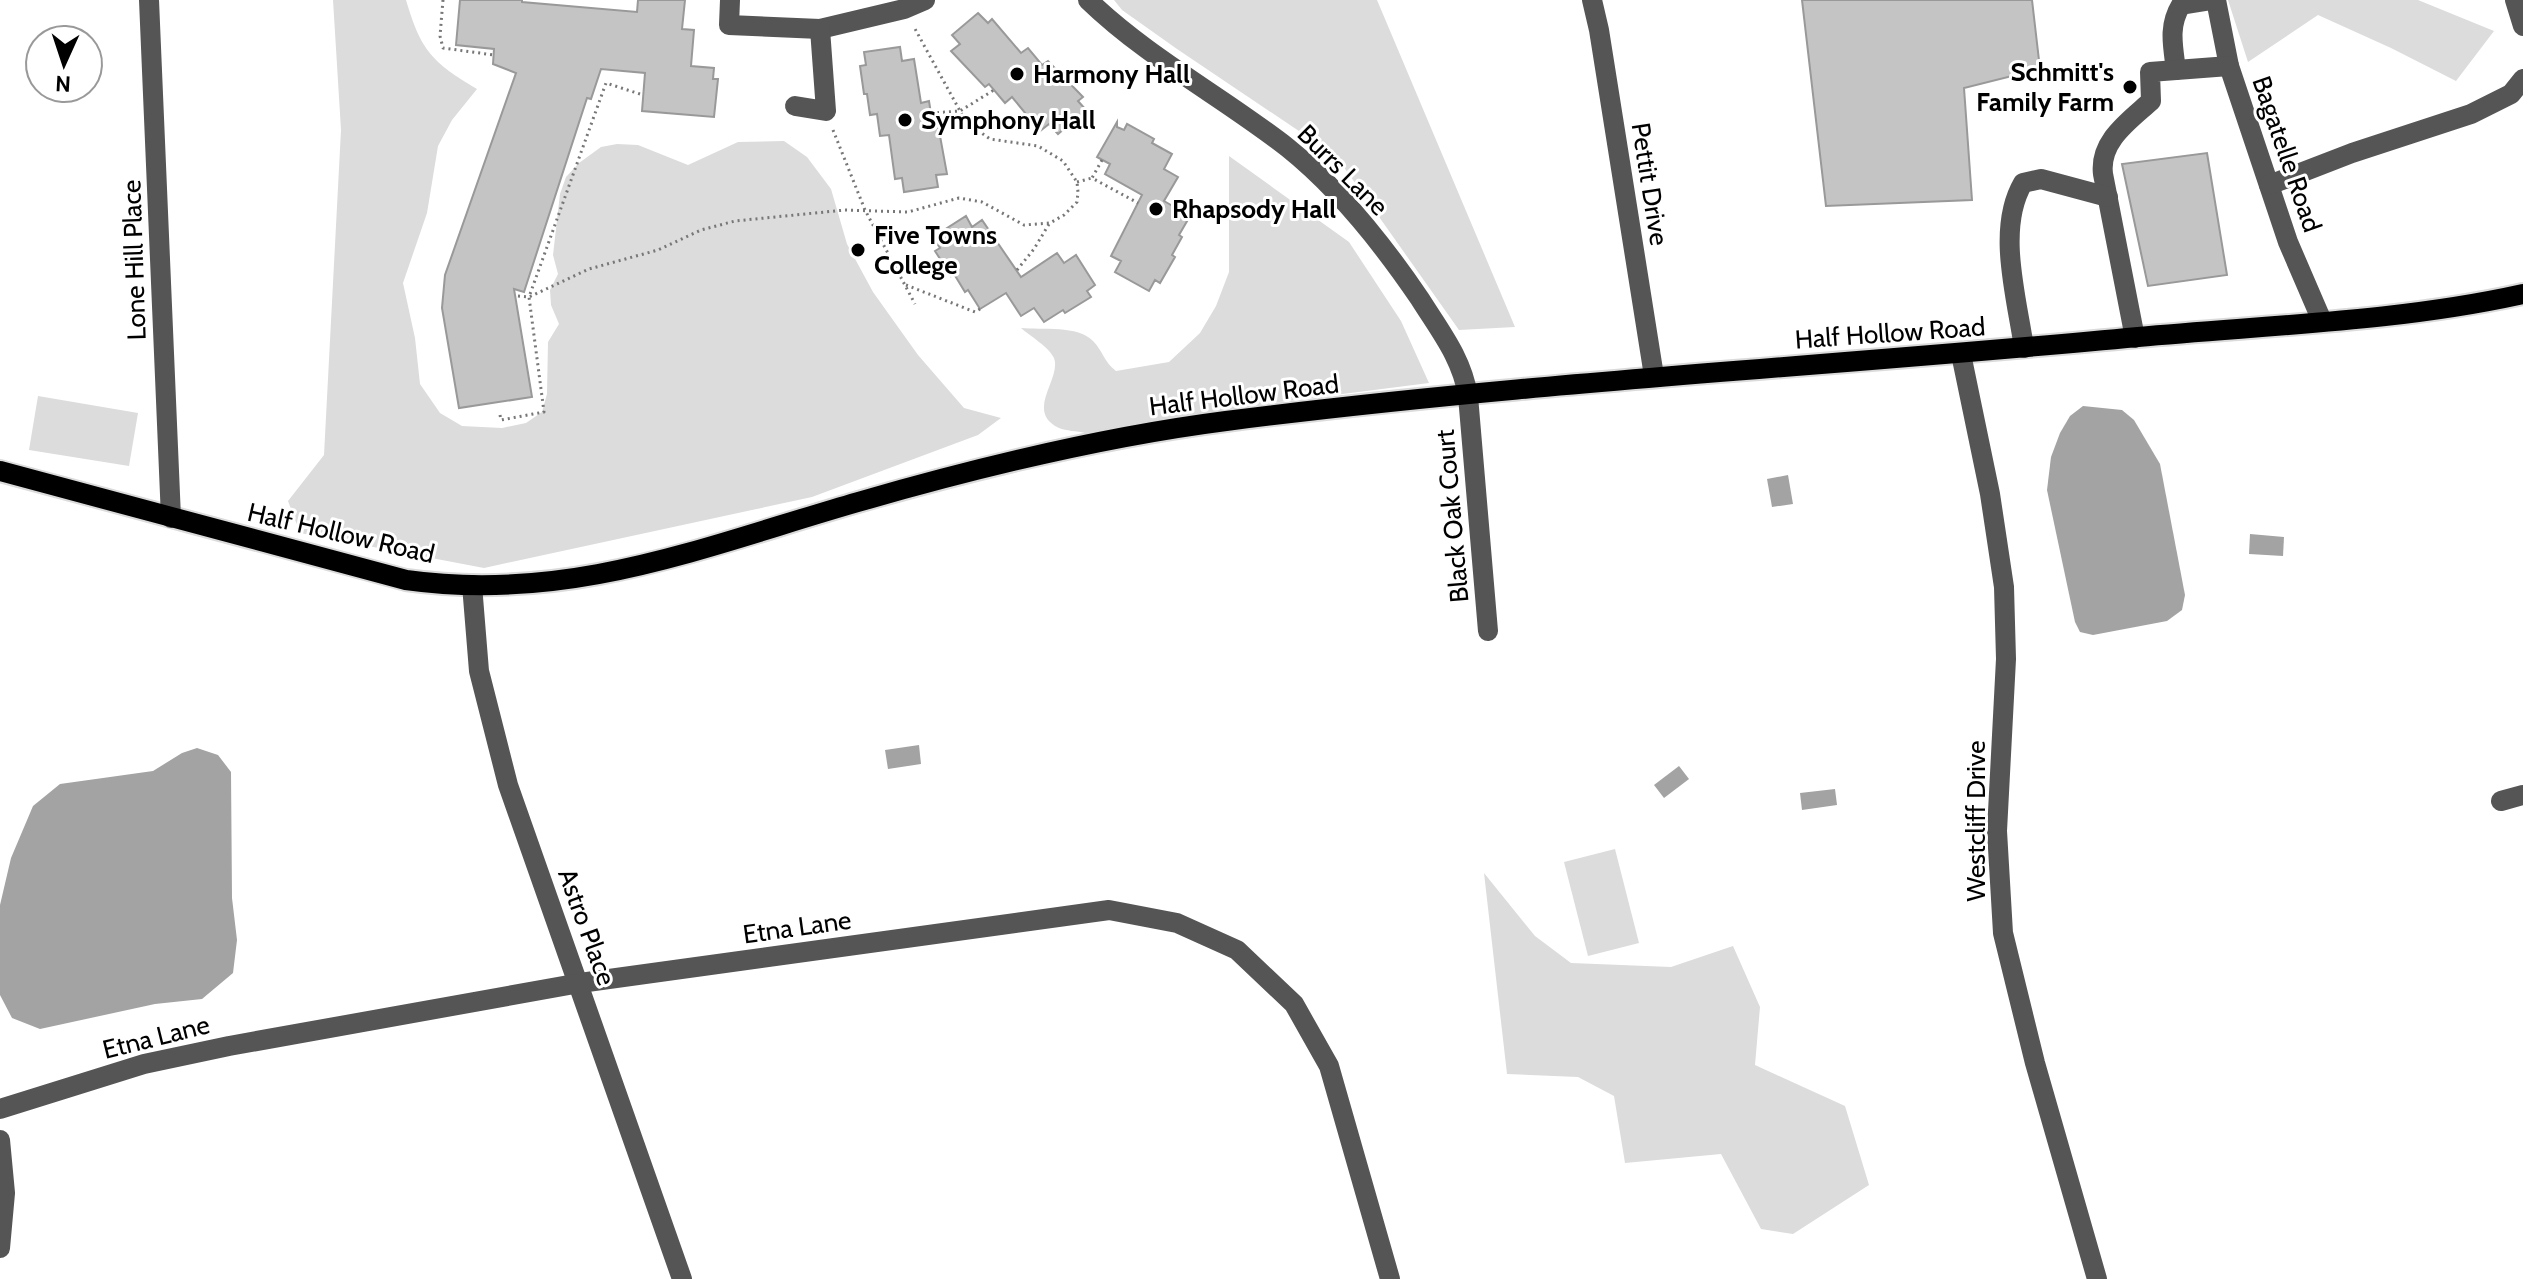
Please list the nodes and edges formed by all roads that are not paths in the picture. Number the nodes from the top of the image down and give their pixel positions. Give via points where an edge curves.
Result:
1 (149, 0) edge
2 (730, 0) edge
3 (925, 0) edge
4 (1088, 0) edge
5 (1592, 0) edge
6 (2214, 0) edge
7 (2515, 0) edge
8 (2180, 2) edge
9 (2523, 26) edge
10 (820, 29) junction
11 (2229, 66) junction
12 (2176, 70) junction
13 (2523, 79) edge
14 (795, 106) dead end
15 (2269, 185) junction
16 (2108, 197) junction
17 (2523, 294) edge
18 (2322, 321) junction
19 (2135, 338) junction
20 (2024, 348) junction
21 (1961, 354) junction
22 (1654, 376) junction
23 (1468, 396) junction
24 (0, 471) edge
25 (171, 518) junction
26 (472, 585) junction
27 (1488, 631) dead end
28 (2523, 795) edge
29 (2501, 801) dead end
30 (580, 983) junction
31 (0, 1109) edge
32 (0, 1140) edge
33 (0, 1248) edge
34 (682, 1279) edge
35 (1390, 1279) edge
36 (2097, 1279) edge

1 - 25 street, Lone Hill Place
2 - 10 street via 729,25
3 - 10 street
4 - 23 street, Burrs Lane via 1132,40 1263,129 1316,173 1392,258 1458,358
5 - 22 street, Pettit Drive
6 - 8 street
6 - 11 street, Bagatelle Road
7 - 9 street
8 - 12 street via 2171,28
10 - 14 street via 826,111
11 - 12 street
11 - 15 street, Bagatelle Road
12 - 16 street via 2150,72 2151,101 2104,152
13 - 15 street via 2511,94 2471,114
15 - 18 street, Bagatelle Road
16 - 19 street
16 - 20 street via 2041,179 2023,183 2015,196 2008,234
17 - 18 main road, Half Hollow Road
18 - 19 main road, Half Hollow Road
19 - 20 main road, Half Hollow Road
20 - 21 main road, Half Hollow Road
21 - 22 main road, Half Hollow Road
21 - 36 street, Westcliff Drive via 2004,587 2006,659 1997,831 2003,933
22 - 23 main road, Half Hollow Road
23 - 26 main road, Half Hollow Road via 1122,437 857,502 674,558 591,577
23 - 27 street, Black Oak Court
24 - 25 main road, Half Hollow Road
25 - 26 main road, Half Hollow Road via 385,575
26 - 30 street, Astro Place via 479,671 508,785
28 - 29 street
30 - 31 street, Etna Lane via 144,1064
30 - 34 street, Astro Place
30 - 35 street, Etna Lane via 1109,910 1177,923 1237,950 1294,1004 1329,1066
32 - 33 street via 5,1193

